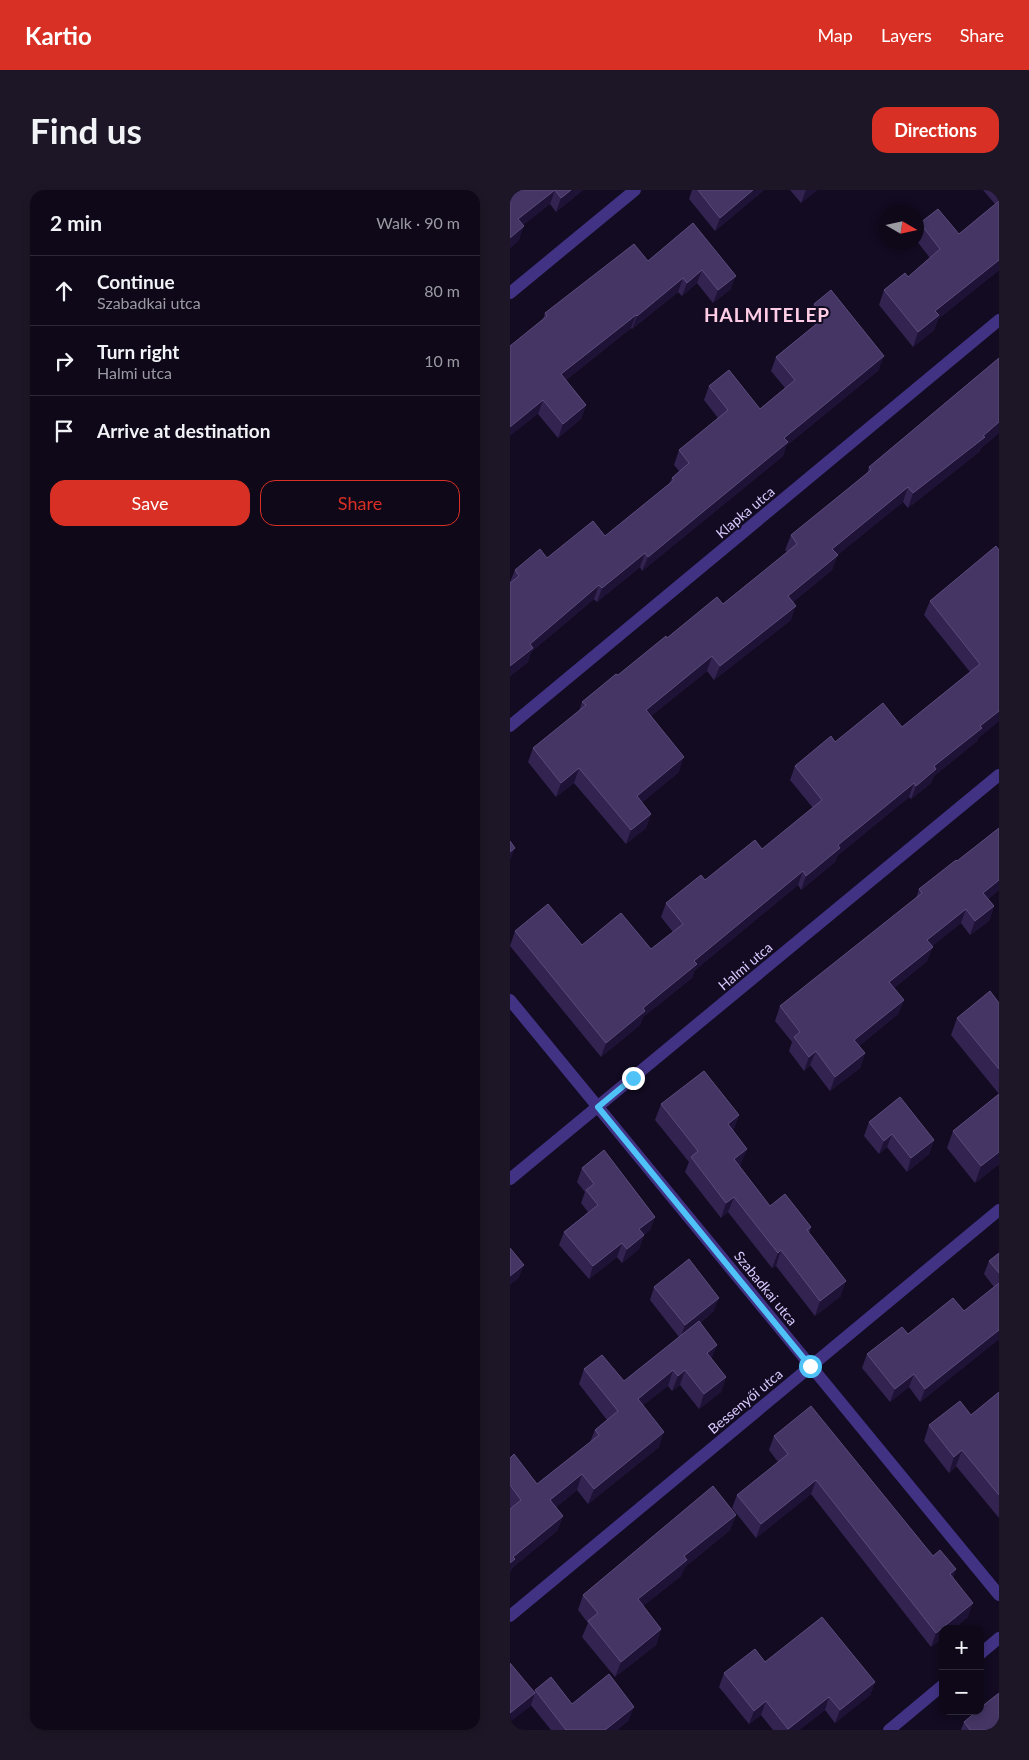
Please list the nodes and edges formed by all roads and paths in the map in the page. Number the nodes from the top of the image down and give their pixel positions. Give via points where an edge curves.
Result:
1 (635, 190) edge
2 (510, 294) edge
3 (999, 320) edge
4 (510, 726) edge
5 (999, 775) edge
6 (510, 1000) edge
7 (598, 1107) junction
8 (510, 1179) edge
9 (999, 1210) edge
10 (810, 1366) junction
11 (999, 1595) edge
12 (510, 1616) edge
13 (999, 1638) edge
14 (984, 1651) edge
15 (939, 1688) edge
16 (888, 1730) edge

1 - 2 street
3 - 4 street, Klapka utca
5 - 7 street, Halmi utca
6 - 7 street, Szabadkai utca
7 - 8 street, Halmi utca
7 - 10 street, Szabadkai utca
9 - 10 street, Bessenyői utca
10 - 11 street, Szabadkai utca
10 - 12 street, Bessenyői utca
13 - 14 street
15 - 16 street

